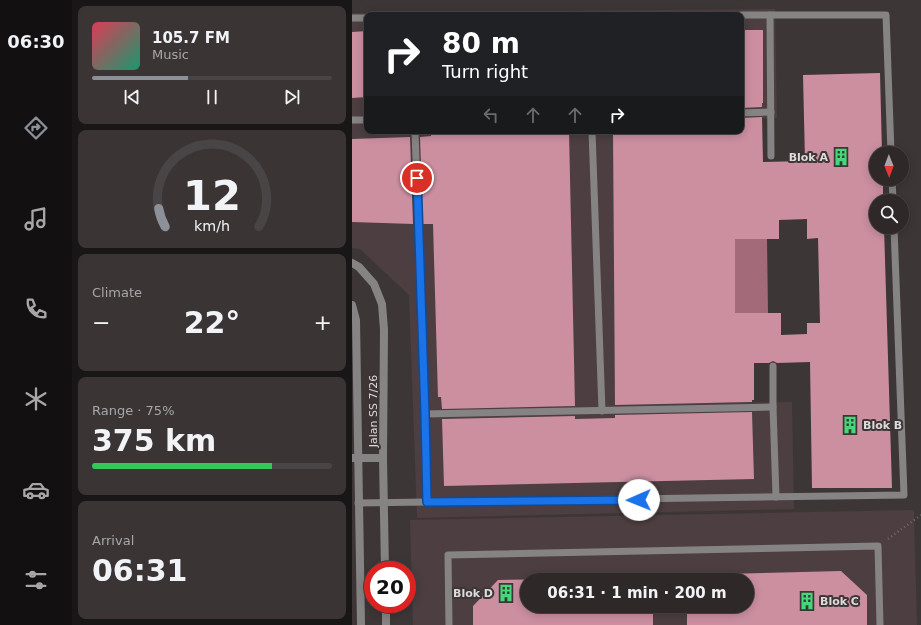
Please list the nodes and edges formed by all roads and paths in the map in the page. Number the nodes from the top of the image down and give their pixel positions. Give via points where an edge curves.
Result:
1 (744, 15) edge
2 (770, 15) junction
3 (352, 18) edge
4 (364, 18) edge
5 (771, 112) junction
6 (744, 113) edge
7 (352, 120) edge
8 (364, 120) edge
9 (415, 134) edge
10 (592, 134) edge
11 (891, 146) edge
12 (771, 156) dead end
13 (894, 234) edge
14 (352, 263) edge
15 (352, 305) edge
16 (773, 366) dead end
17 (773, 407) junction
18 (602, 411) junction
19 (425, 414) junction
20 (355, 458) edge
21 (383, 458) junction
22 (776, 497) junction
23 (427, 502) junction
24 (358, 503) junction
25 (384, 503) junction
26 (921, 515) edge
27 (878, 546) junction
28 (385, 561) edge
29 (386, 613) edge
30 (361, 625) edge
31 (386, 625) edge
32 (449, 625) edge
33 (880, 625) edge

1 - 2 lane
2 - 5 lane
2 - 11 lane via 886,15
3 - 4 lane
5 - 6 lane
5 - 12 lane
7 - 8 lane
9 - 19 lane
10 - 18 lane
13 - 22 lane via 904,495
14 - 21 street, Jalan SS 7/26 via 374,284 382,304
15 - 20 street, Jalan SS 7/26 via 356,320
16 - 17 lane
17 - 18 lane
17 - 22 lane
18 - 19 lane
19 - 23 lane
20 - 21 street
20 - 24 street, Jalan SS 7/26
21 - 25 street, Jalan SS 7/26
22 - 23 lane
23 - 25 lane
24 - 25 lane
24 - 30 street, Jalan SS 7/26
25 - 28 street, Jalan SS 7/26
26 - 27 path
27 - 32 lane via 448,555
27 - 33 lane
29 - 31 street

